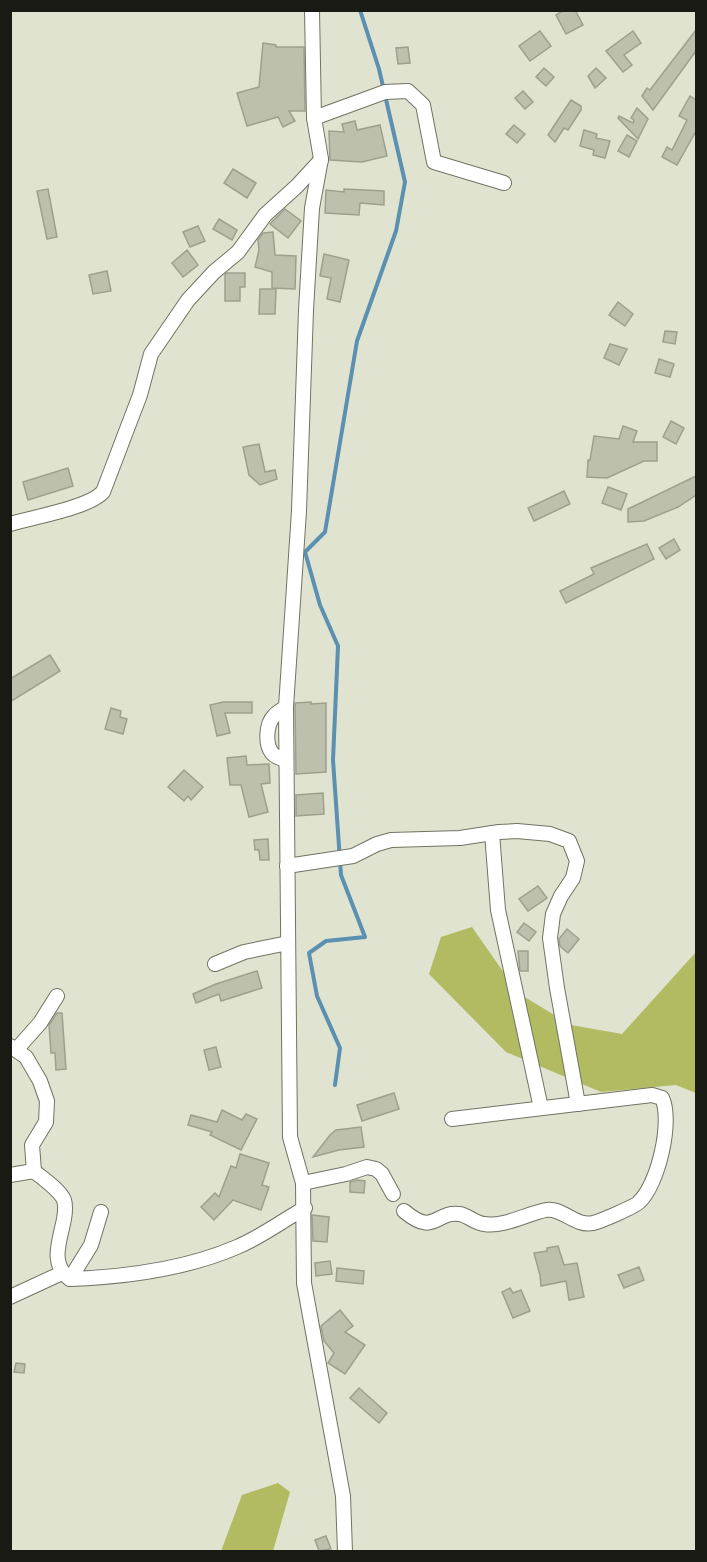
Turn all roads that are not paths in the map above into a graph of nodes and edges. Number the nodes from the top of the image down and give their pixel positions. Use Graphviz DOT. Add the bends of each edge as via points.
graph roads {
  1 [pos="312,10"];
  2 [pos="314,118"];
  3 [pos="321,159"];
  4 [pos="504,183"];
  5 [pos="10,524"];
  6 [pos="492,833"];
  7 [pos="287,866"];
  8 [pos="288,943"];
  9 [pos="215,964"];
  10 [pos="57,996"];
  11 [pos="13,1048"];
  12 [pos="578,1104"];
  13 [pos="541,1108"];
  14 [pos="452,1119"];
  15 [pos="34,1171"];
  16 [pos="10,1175"];
  17 [pos="303,1183"];
  18 [pos="393,1194"];
  19 [pos="305,1208"];
  20 [pos="404,1211"];
  21 [pos="101,1212"];
  22 [pos="66,1276"];
  23 [pos="10,1297"];
  24 [pos="345,1551"];
  1 -- 2 [label="street"];
  2 -- 3 [label="street"];
  2 -- 4 [label="street" via="385,92 408,91 423,105 434,162"];
  3 -- 5 [label="street" via="265,216 238,252 188,300 151,354 140,394 98,498"];
  3 -- 7 [label="street" via="312,208 286,707"];
  6 -- 7 [label="street" via="391,840 353,856"];
  6 -- 12 [label="street" via="550,834 569,841 576,861 573,878 553,914 550,938"];
  6 -- 13 [label="street" via="498,910"];
  7 -- 8 [label="street"];
  8 -- 9 [label="street" via="244,952"];
  8 -- 17 [label="street" via="290,1137"];
  10 -- 11 [label="street" via="40,1023"];
  11 -- 15 [label="street" via="26,1057 47,1101 46,1122 32,1145"];
  12 -- 13 [label="street"];
  12 -- 20 [label="street" via="652,1095 662,1098 666,1106 665,1134 654,1179 639,1203 592,1223 547,1210 486,1225 457,1213 423,1223"];
  13 -- 14 [label="street"];
  15 -- 16 [label="street"];
  15 -- 22 [label="street" via="64,1200 57,1263"];
  17 -- 18 [label="street" via="367,1167 382,1174"];
  17 -- 19 [label="street"];
  19 -- 22 [label="street" via="238,1247 206,1259 165,1269"];
  19 -- 24 [label="street" via="304,1283 343,1496"];
  21 -- 22 [label="street" via="90,1245"];
  22 -- 23 [label="street"];
}
